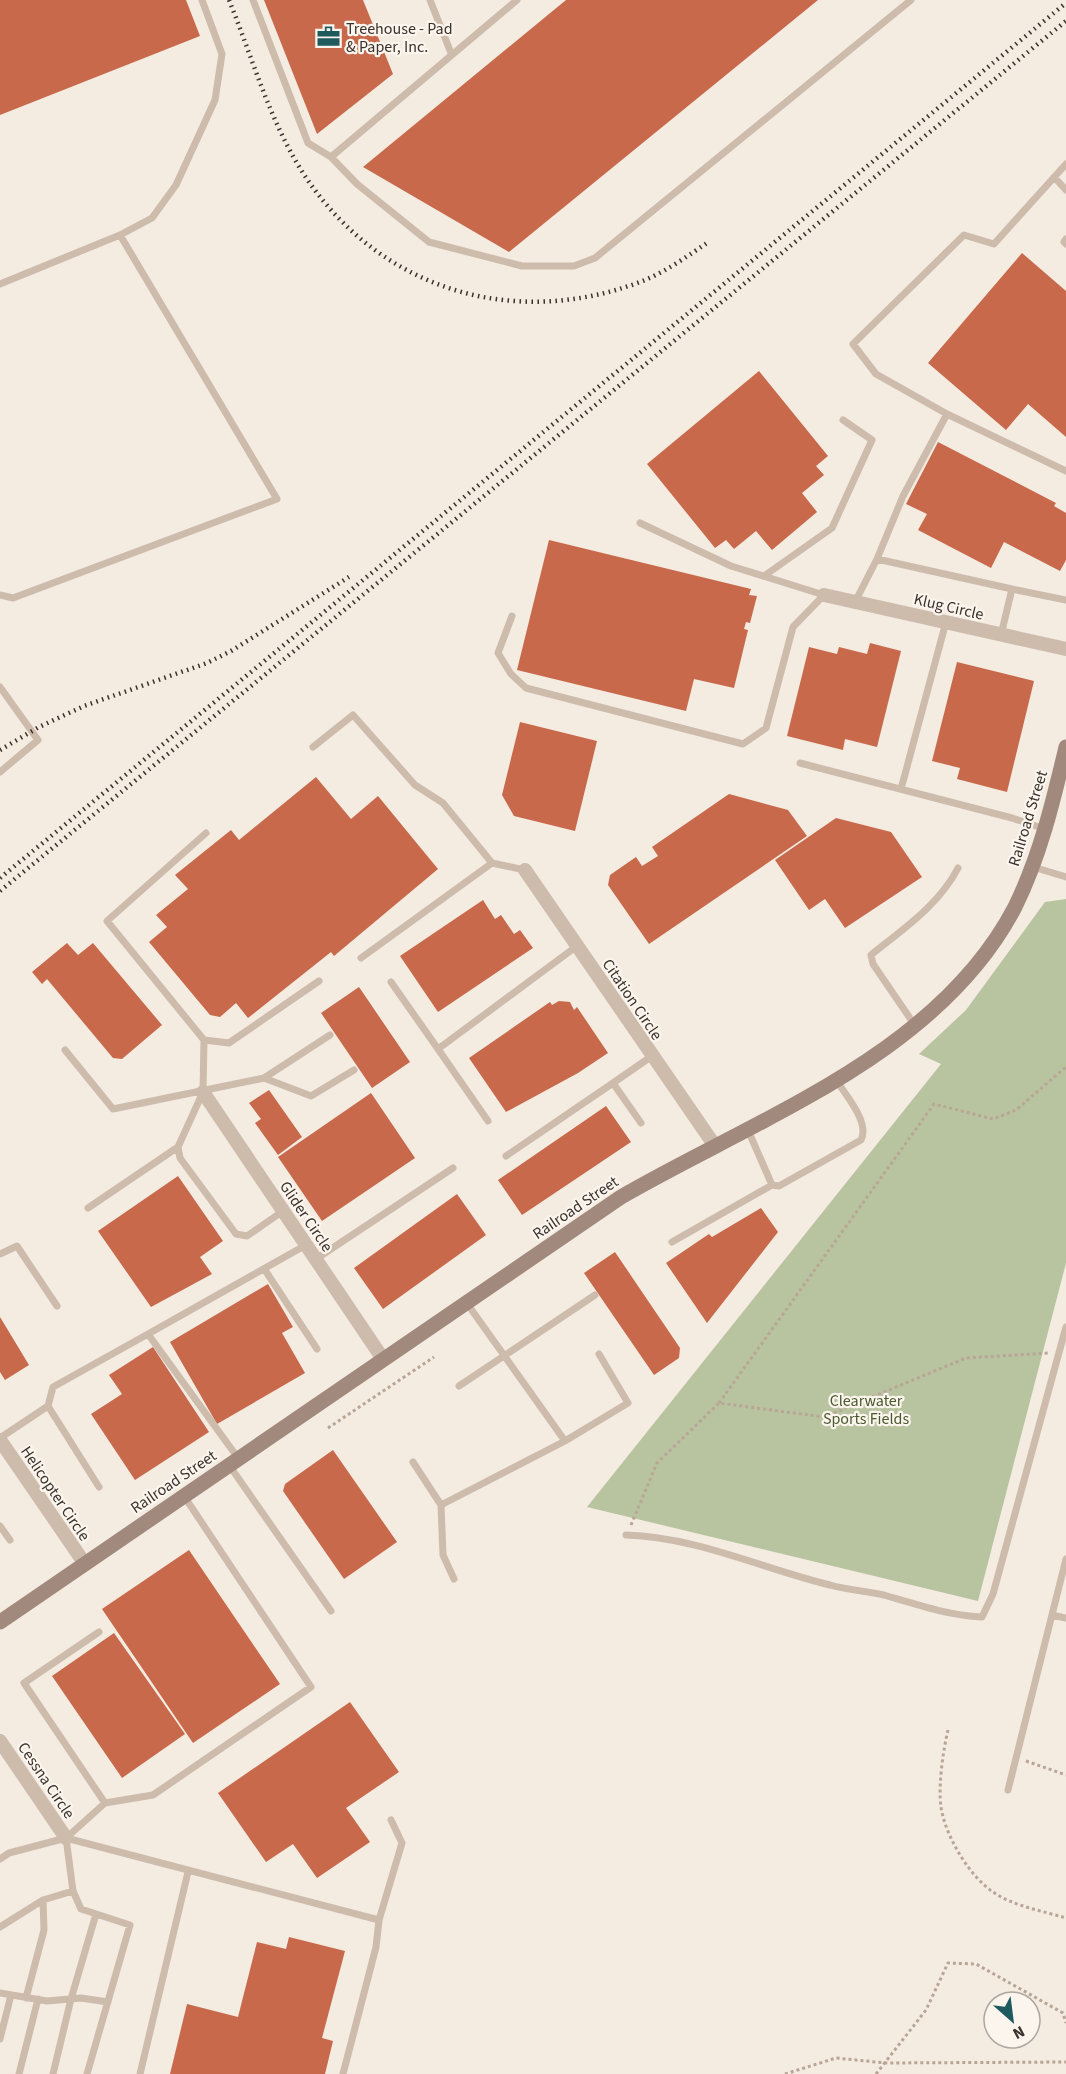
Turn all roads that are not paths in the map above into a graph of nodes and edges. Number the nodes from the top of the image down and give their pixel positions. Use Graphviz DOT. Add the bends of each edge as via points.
graph roads {
  1 [pos="202,0"];
  2 [pos="253,0"];
  3 [pos="430,0"];
  4 [pos="517,0"];
  5 [pos="911,0"];
  6 [pos="451,53"];
  7 [pos="331,157"];
  8 [pos="1066,164"];
  9 [pos="1054,177"];
  10 [pos="1066,190"];
  11 [pos="120,235"];
  12 [pos="1066,239"];
  13 [pos="1066,244"];
  14 [pos="0,284"];
  15 [pos="946,414"];
  16 [pos="843,420"];
  17 [pos="1066,471"];
  18 [pos="640,523"];
  19 [pos="877,560"];
  20 [pos="764,576"];
  21 [pos="1012,589"];
  22 [pos="824,594"];
  23 [pos="0,595"];
  24 [pos="1066,600"];
  25 [pos="855,602"];
  26 [pos="512,616"];
  27 [pos="946,622"];
  28 [pos="1001,634"];
  29 [pos="1066,649"];
  30 [pos="0,687"];
  31 [pos="313,747"];
  32 [pos="1066,747"];
  33 [pos="800,763"];
  34 [pos="0,772"];
  35 [pos="902,789"];
  36 [pos="1061,791"];
  37 [pos="1045,829"];
  38 [pos="206,833"];
  39 [pos="492,863"];
  40 [pos="1033,867"];
  41 [pos="958,868"];
  42 [pos="525,870"];
  43 [pos="1066,877"];
  44 [pos="577,946"];
  45 [pos="361,958"];
  46 [pos="319,981"];
  47 [pos="391,982"];
  48 [pos="914,1024"];
  49 [pos="330,1035"];
  50 [pos="204,1040"];
  51 [pos="438,1048"];
  52 [pos="64,1050"];
  53 [pos="652,1056"];
  54 [pos="354,1070"];
  55 [pos="264,1078"];
  56 [pos="837,1080"];
  57 [pos="613,1083"];
  58 [pos="203,1092"];
  59 [pos="488,1121"];
  60 [pos="641,1123"];
  61 [pos="748,1130"];
  62 [pos="714,1146"];
  63 [pos="178,1147"];
  64 [pos="506,1156"];
  65 [pos="453,1168"];
  66 [pos="772,1185"];
  67 [pos="88,1208"];
  68 [pos="284,1211"];
  69 [pos="672,1242"];
  70 [pos="306,1245"];
  71 [pos="0,1254"];
  72 [pos="316,1259"];
  73 [pos="265,1270"];
  74 [pos="595,1295"];
  75 [pos="466,1302"];
  76 [pos="57,1306"];
  77 [pos="1066,1327"];
  78 [pos="148,1334"];
  79 [pos="317,1349"];
  80 [pos="599,1354"];
  81 [pos="504,1355"];
  82 [pos="383,1359"];
  83 [pos="459,1386"];
  84 [pos="48,1407"];
  85 [pos="0,1439"];
  86 [pos="565,1441"];
  87 [pos="233,1462"];
  88 [pos="413,1462"];
  89 [pos="99,1487"];
  90 [pos="184,1496"];
  91 [pos="441,1504"];
  92 [pos="0,1526"];
  93 [pos="626,1535"];
  94 [pos="10,1540"];
  95 [pos="1066,1559"];
  96 [pos="85,1564"];
  97 [pos="454,1579"];
  98 [pos="331,1611"];
  99 [pos="1052,1616"];
  100 [pos="1066,1618"];
  101 [pos="0,1622"];
  102 [pos="99,1632"];
  103 [pos="0,1741"];
  104 [pos="1008,1790"];
  105 [pos="105,1803"];
  106 [pos="392,1820"];
  107 [pos="66,1838"];
  108 [pos="0,1859"];
  109 [pos="188,1872"];
  110 [pos="73,1891"];
  111 [pos="43,1900"];
  112 [pos="96,1914"];
  113 [pos="379,1920"];
  114 [pos="0,1927"];
  115 [pos="0,1993"];
  116 [pos="11,1995"];
  117 [pos="26,1998"];
  118 [pos="38,1999"];
  119 [pos="71,1999"];
  120 [pos="108,2002"];
  121 [pos="0,2039"];
  122 [pos="19,2074"];
  123 [pos="53,2074"];
  124 [pos="87,2074"];
  125 [pos="140,2074"];
  126 [pos="343,2074"];
  1 -- 11 [label="lane" via="222,54 215,100 176,185 152,218"];
  2 -- 7 [label="lane" via="308,143"];
  3 -- 6 [label="lane"];
  4 -- 6 [label="lane"];
  5 -- 7 [label="lane" via="596,258 574,266 522,266 429,242 357,184"];
  6 -- 7 [label="lane"];
  8 -- 9 [label="lane"];
  9 -- 10 [label="lane"];
  9 -- 15 [label="lane" via="994,244 964,235 853,344 876,375"];
  11 -- 14 [label="lane"];
  11 -- 23 [label="lane" via="277,499 13,598"];
  12 -- 13 [label="lane"];
  15 -- 17 [label="lane"];
  15 -- 19 [label="lane" via="903,496"];
  16 -- 20 [label="lane" via="872,440 832,528"];
  18 -- 20 [label="lane" via="730,566"];
  19 -- 21 [label="lane"];
  19 -- 25 [label="lane"];
  20 -- 22 [label="lane"];
  21 -- 24 [label="lane"];
  21 -- 28 [label="lane"];
  22 -- 25 [label="street, Klug Circle"];
  22 -- 26 [label="lane" via="793,627 766,728 742,744 526,688 498,653"];
  25 -- 27 [label="street, Klug Circle"];
  27 -- 28 [label="street, Klug Circle"];
  27 -- 35 [label="lane"];
  28 -- 29 [label="street, Klug Circle"];
  30 -- 34 [label="lane" via="38,740"];
  31 -- 39 [label="lane" via="353,715 415,785 443,803"];
  32 -- 36 [label="main road, Railroad Street"];
  33 -- 35 [label="lane"];
  35 -- 37 [label="lane"];
  36 -- 37 [label="main road, Railroad Street"];
  37 -- 40 [label="main road, Railroad Street"];
  38 -- 50 [label="lane" via="107,921"];
  39 -- 42 [label="lane"];
  39 -- 45 [label="lane"];
  40 -- 43 [label="lane"];
  40 -- 48 [label="main road, Railroad Street" via="1013,909 975,966"];
  41 -- 48 [label="lane" via="949,885 927,909 872,955 873,964"];
  42 -- 44 [label="street, Citation Circle"];
  44 -- 51 [label="lane"];
  44 -- 53 [label="street, Citation Circle"];
  46 -- 50 [label="lane" via="229,1043"];
  47 -- 51 [label="lane"];
  48 -- 56 [label="main road, Railroad Street"];
  49 -- 55 [label="lane"];
  50 -- 58 [label="lane"];
  51 -- 59 [label="lane"];
  52 -- 58 [label="lane" via="113,1109"];
  53 -- 57 [label="lane"];
  53 -- 62 [label="street, Citation Circle"];
  54 -- 55 [label="lane" via="310,1096"];
  55 -- 58 [label="lane"];
  56 -- 61 [label="main road, Railroad Street"];
  56 -- 66 [label="lane" via="861,1120 861,1140 779,1186"];
  57 -- 60 [label="lane"];
  57 -- 64 [label="lane"];
  58 -- 63 [label="lane"];
  58 -- 68 [label="street, Glider Circle"];
  61 -- 62 [label="main road, Railroad Street"];
  61 -- 66 [label="lane"];
  62 -- 75 [label="main road, Railroad Street" via="621,1197"];
  63 -- 67 [label="lane"];
  63 -- 68 [label="lane" via="180,1158 236,1234 247,1236"];
  65 -- 72 [label="lane"];
  66 -- 69 [label="lane"];
  68 -- 70 [label="street, Glider Circle"];
  70 -- 72 [label="street, Glider Circle"];
  70 -- 73 [label="lane"];
  71 -- 76 [label="lane" via="16,1246"];
  72 -- 82 [label="street, Glider Circle"];
  73 -- 78 [label="lane"];
  73 -- 79 [label="lane"];
  74 -- 81 [label="lane"];
  75 -- 81 [label="lane"];
  75 -- 82 [label="main road, Railroad Street"];
  77 -- 93 [label="lane" via="993,1594 982,1617 931,1610 706,1549"];
  78 -- 84 [label="lane" via="53,1387"];
  78 -- 87 [label="lane"];
  80 -- 86 [label="lane" via="628,1403"];
  81 -- 83 [label="lane"];
  81 -- 86 [label="lane"];
  82 -- 87 [label="main road, Railroad Street"];
  84 -- 85 [label="lane"];
  84 -- 89 [label="lane"];
  85 -- 96 [label="street, Helicopter Circle"];
  86 -- 91 [label="lane"];
  87 -- 90 [label="main road, Railroad Street"];
  87 -- 98 [label="lane"];
  88 -- 91 [label="lane"];
  90 -- 96 [label="main road, Railroad Street"];
  90 -- 105 [label="lane" via="311,1687 153,1795"];
  91 -- 97 [label="lane" via="443,1555"];
  92 -- 94 [label="lane"];
  95 -- 99 [label="lane"];
  96 -- 101 [label="main road, Railroad Street"];
  99 -- 100 [label="lane"];
  99 -- 104 [label="lane"];
  102 -- 105 [label="lane" via="24,1683"];
  103 -- 107 [label="street, Cessna Circle"];
  105 -- 107 [label="lane"];
  106 -- 113 [label="lane" via="402,1843"];
  107 -- 108 [label="lane"];
  107 -- 109 [label="lane"];
  107 -- 110 [label="lane"];
  109 -- 113 [label="lane"];
  109 -- 125 [label="lane"];
  110 -- 111 [label="lane"];
  110 -- 112 [label="lane" via="81,1909"];
  111 -- 114 [label="lane"];
  111 -- 117 [label="lane" via="44,1930"];
  112 -- 119 [label="lane"];
  112 -- 120 [label="lane" via="130,1924"];
  113 -- 126 [label="lane" via="376,1947"];
  115 -- 116 [label="lane"];
  116 -- 117 [label="lane"];
  116 -- 121 [label="lane"];
  117 -- 118 [label="lane"];
  118 -- 119 [label="lane"];
  118 -- 122 [label="lane"];
  119 -- 120 [label="lane"];
  119 -- 123 [label="lane"];
  120 -- 124 [label="lane"];
}
